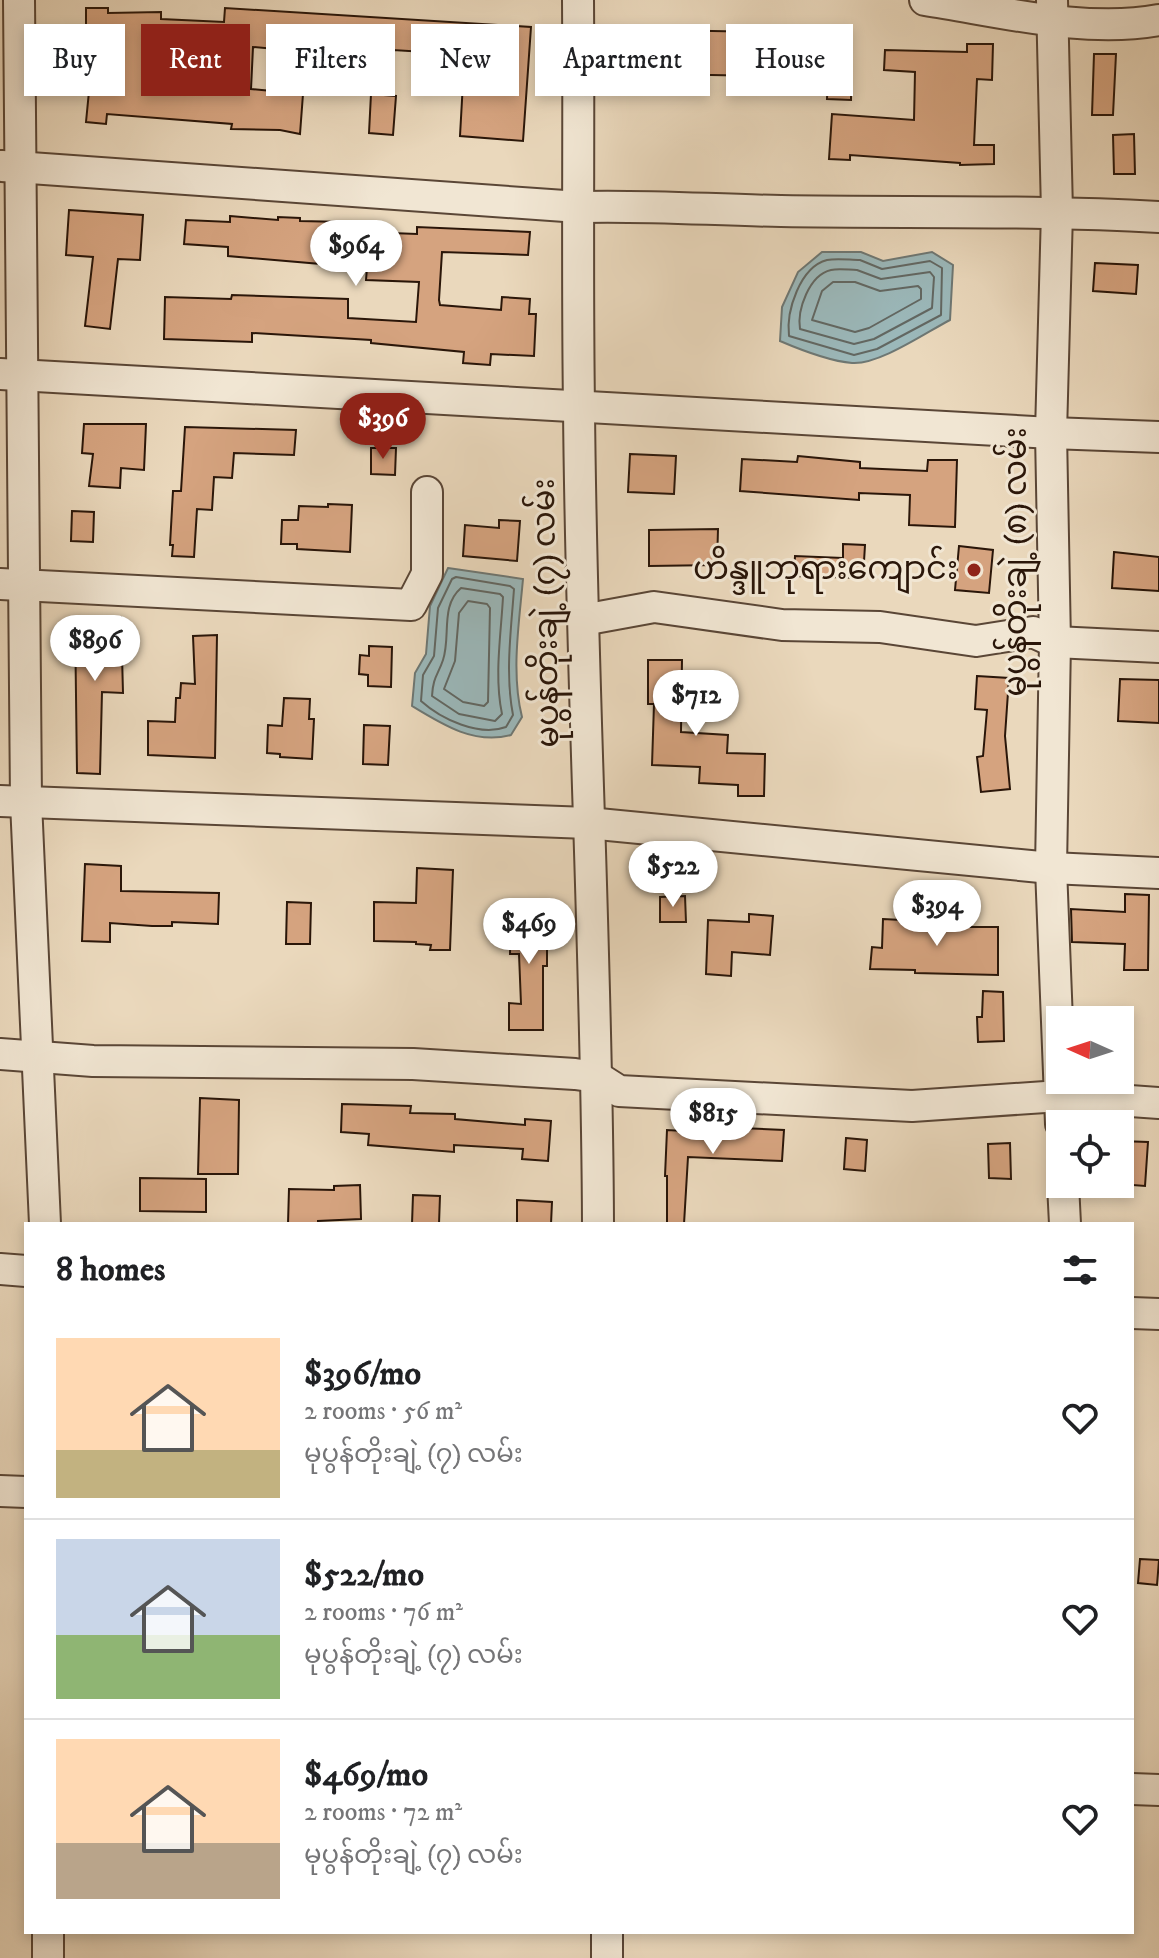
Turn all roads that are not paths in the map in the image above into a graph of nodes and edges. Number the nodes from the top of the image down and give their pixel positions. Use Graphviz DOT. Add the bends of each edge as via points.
graph roads {
  1 [pos="19,0"];
  2 [pos="578,0"];
  3 [pos="925,0"];
  4 [pos="1052,10"];
  5 [pos="1159,20"];
  6 [pos="10,166"];
  7 [pos="579,207"];
  8 [pos="1057,212"];
  9 [pos="1159,217"];
  10 [pos="11,375"];
  11 [pos="579,406"];
  12 [pos="1051,433"];
  13 [pos="1159,437"];
  14 [pos="427,492"];
  15 [pos="13,585"];
  16 [pos="583,620"];
  17 [pos="1055,642"];
  18 [pos="1159,647"];
  19 [pos="13,802"];
  20 [pos="588,823"];
  21 [pos="1051,868"];
  22 [pos="1159,873"];
  23 [pos="0,1054"];
  24 [pos="38,1057"];
  25 [pos="597,1077"];
  26 [pos="1159,1103"];
  27 [pos="1060,1110"];
  28 [pos="1064,1198"];
  29 [pos="45,1222"];
  30 [pos="598,1222"];
  31 [pos="1065,1222"];
  32 [pos="0,1269"];
  33 [pos="24,1271"];
  34 [pos="1134,1313"];
  35 [pos="1159,1314"];
  36 [pos="0,1491"];
  37 [pos="24,1492"];
  38 [pos="1134,1789"];
  39 [pos="1159,1790"];
  40 [pos="48,1934"];
  41 [pos="607,1934"];
  42 [pos="48,1958"];
  43 [pos="607,1958"];
  1 -- 6 [label="street"];
  2 -- 7 [label="street, မုပွန်တိုးချဲ့ (၇) လမ်း"];
  3 -- 4 [label="street"];
  4 -- 5 [label="street" via="1131,25"];
  4 -- 8 [label="street, မုပွန်တိုးချဲ့ (၈) လမ်း"];
  6 -- 7 [label="street"];
  6 -- 10 [label="street"];
  7 -- 8 [label="street"];
  7 -- 11 [label="street, မုပွန်တိုးချဲ့ (၇) လမ်း"];
  8 -- 9 [label="street"];
  8 -- 12 [label="street, မုပွန်တိုးချဲ့ (၈) လမ်း"];
  10 -- 11 [label="street"];
  10 -- 15 [label="street"];
  11 -- 12 [label="street"];
  11 -- 16 [label="street, မုပွန်တိုးချဲ့ (၇) လမ်း"];
  12 -- 13 [label="street"];
  12 -- 17 [label="street, မုပွန်တိုးချဲ့ (၈) လမ်း"];
  14 -- 15 [label="street" via="427,574 411,605"];
  15 -- 19 [label="street"];
  16 -- 17 [label="street" via="654,607 782,625 880,627 976,641 1033,632"];
  16 -- 20 [label="street, မုပွန်တိုးချဲ့ (၇) လမ်း"];
  17 -- 18 [label="street"];
  17 -- 21 [label="street, မုပွန်တိုးချဲ့ (၈) လမ်း"];
  19 -- 20 [label="street"];
  19 -- 24 [label="street"];
  20 -- 21 [label="street"];
  20 -- 25 [label="street, မုပွန်တိုးချဲ့ (၇) လမ်း"];
  21 -- 22 [label="street"];
  21 -- 27 [label="street, မုပွန်တိုးချဲ့ (၈) လမ်း"];
  23 -- 24 [label="street"];
  24 -- 25 [label="street" via="413,1064"];
  24 -- 29 [label="street"];
  25 -- 27 [label="street" via="619,1091"];
  25 -- 30 [label="street, မုပွန်တိုးချဲ့ (၇) လမ်း"];
  26 -- 27 [label="street"];
  28 -- 31 [label="street"];
  32 -- 33 [label="street"];
  34 -- 35 [label="street"];
  36 -- 37 [label="street"];
  38 -- 39 [label="street"];
  40 -- 42 [label="street"];
  41 -- 43 [label="street"];
}
